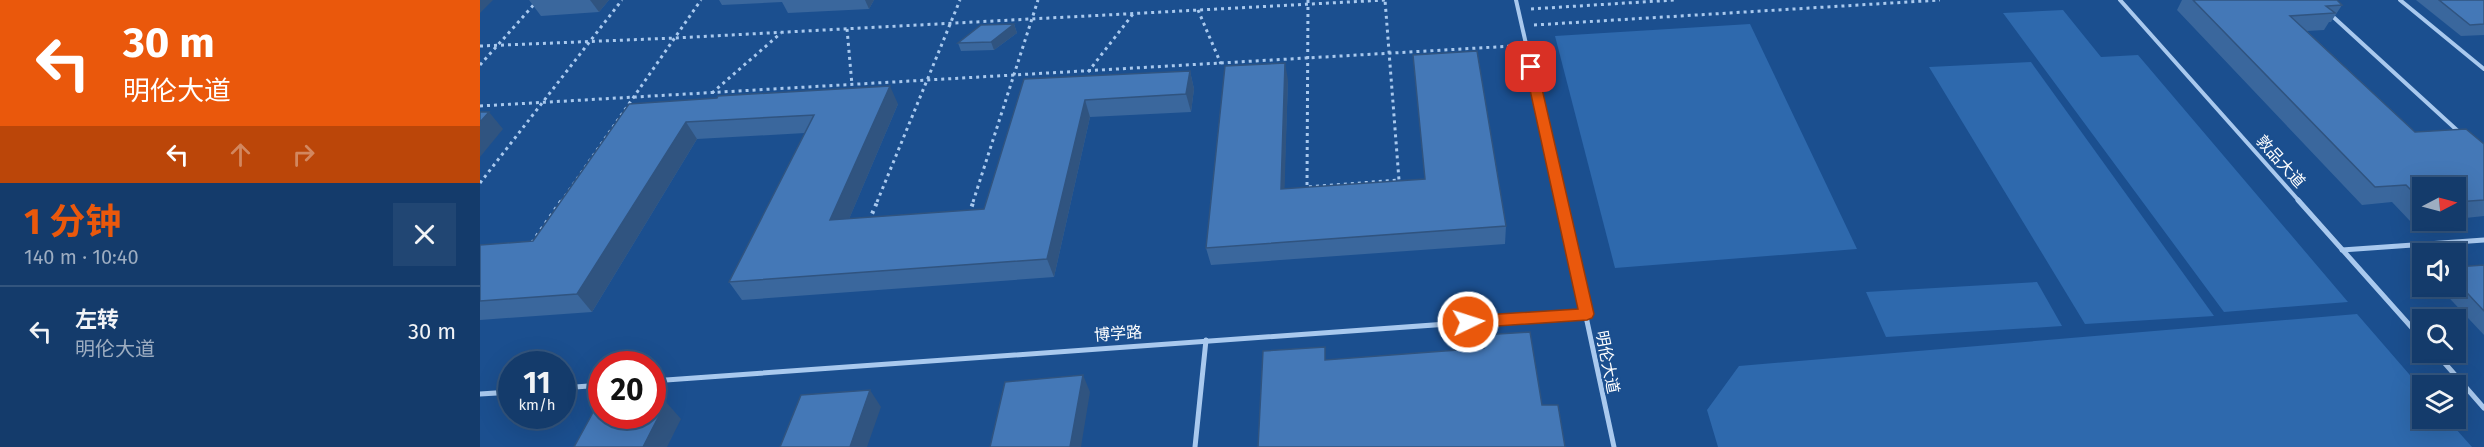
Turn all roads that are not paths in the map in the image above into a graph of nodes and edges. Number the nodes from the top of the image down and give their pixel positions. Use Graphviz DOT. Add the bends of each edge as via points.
graph roads {
  1 [pos="1516,0"];
  2 [pos="2120,0"];
  3 [pos="2400,0"];
  4 [pos="2324,8"];
  5 [pos="2484,69"];
  6 [pos="2467,139"];
  7 [pos="2484,240"];
  8 [pos="2342,250"];
  9 [pos="1587,314"];
  10 [pos="2412,328"];
  11 [pos="1206,340"];
  12 [pos="2445,363"];
  13 [pos="666,380"];
  14 [pos="498,393"];
  15 [pos="480,394"];
  16 [pos="2484,408"];
  17 [pos="1195,447"];
  18 [pos="1614,447"];
  1 -- 9 [label="lane, 明伦大道"];
  2 -- 8 [label="lane, 敦品大道"];
  3 -- 5 [label="lane"];
  4 -- 6 [label="lane"];
  7 -- 8 [label="lane"];
  8 -- 10 [label="lane, 敦品大道"];
  9 -- 11 [label="lane, 博学路"];
  9 -- 18 [label="lane, 明伦大道"];
  11 -- 13 [label="lane, 博学路"];
  11 -- 17 [label="lane"];
  12 -- 16 [label="lane"];
  14 -- 15 [label="lane"];
}
